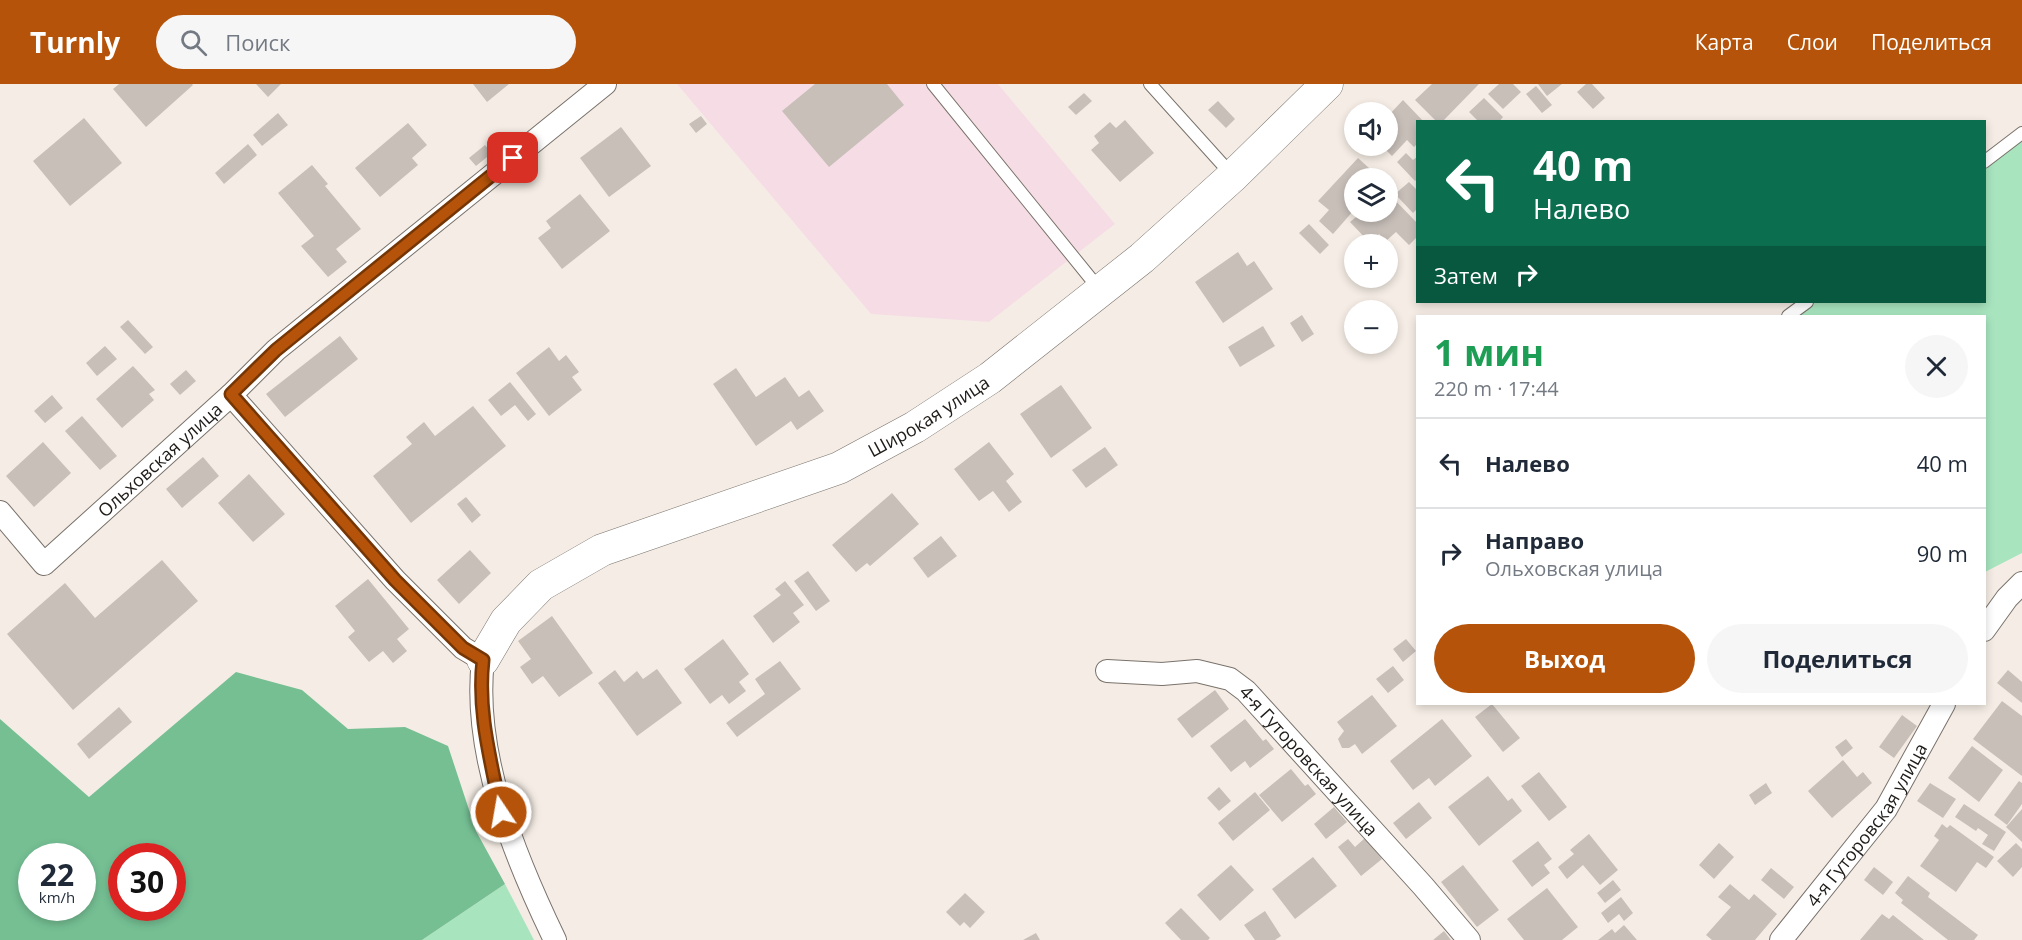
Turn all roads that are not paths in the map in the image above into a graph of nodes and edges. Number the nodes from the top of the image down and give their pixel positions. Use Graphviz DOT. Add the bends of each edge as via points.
graph roads {
  1 [pos="604,84"];
  2 [pos="933,84"];
  3 [pos="1150,84"];
  4 [pos="1327,84"];
  5 [pos="2022,133"];
  6 [pos="1986,160"];
  7 [pos="1233,176"];
  8 [pos="1101,291"];
  9 [pos="1806,303"];
  10 [pos="1789,315"];
  11 [pos="231,394"];
  12 [pos="0,512"];
  13 [pos="2022,583"];
  14 [pos="1986,627"];
  15 [pos="483,660"];
  16 [pos="1107,671"];
  17 [pos="1943,705"];
  18 [pos="555,940"];
  19 [pos="1469,940"];
  20 [pos="1782,940"];
  1 -- 11 [label="street, Ольховская улица" via="276,350"];
  2 -- 8 [label="lane"];
  3 -- 7 [label="lane"];
  4 -- 7 [label="street, Широкая улица"];
  5 -- 6 [label="lane"];
  7 -- 8 [label="street, Широкая улица"];
  8 -- 15 [label="street, Широкая улица" via="990,378 915,428 839,468 602,550 541,585 506,621"];
  9 -- 10 [label="lane"];
  11 -- 12 [label="street, Ольховская улица" via="44,564"];
  11 -- 15 [label="street" via="395,580 463,648"];
  13 -- 14 [label="street"];
  15 -- 18 [label="street" via="480,685 484,728 501,812"];
  16 -- 19 [label="street, 4-я Гуторовская улица" via="1162,674 1197,670 1230,679 1246,691"];
  17 -- 20 [label="street, 4-я Гуторовская улица" via="1886,809"];
}
